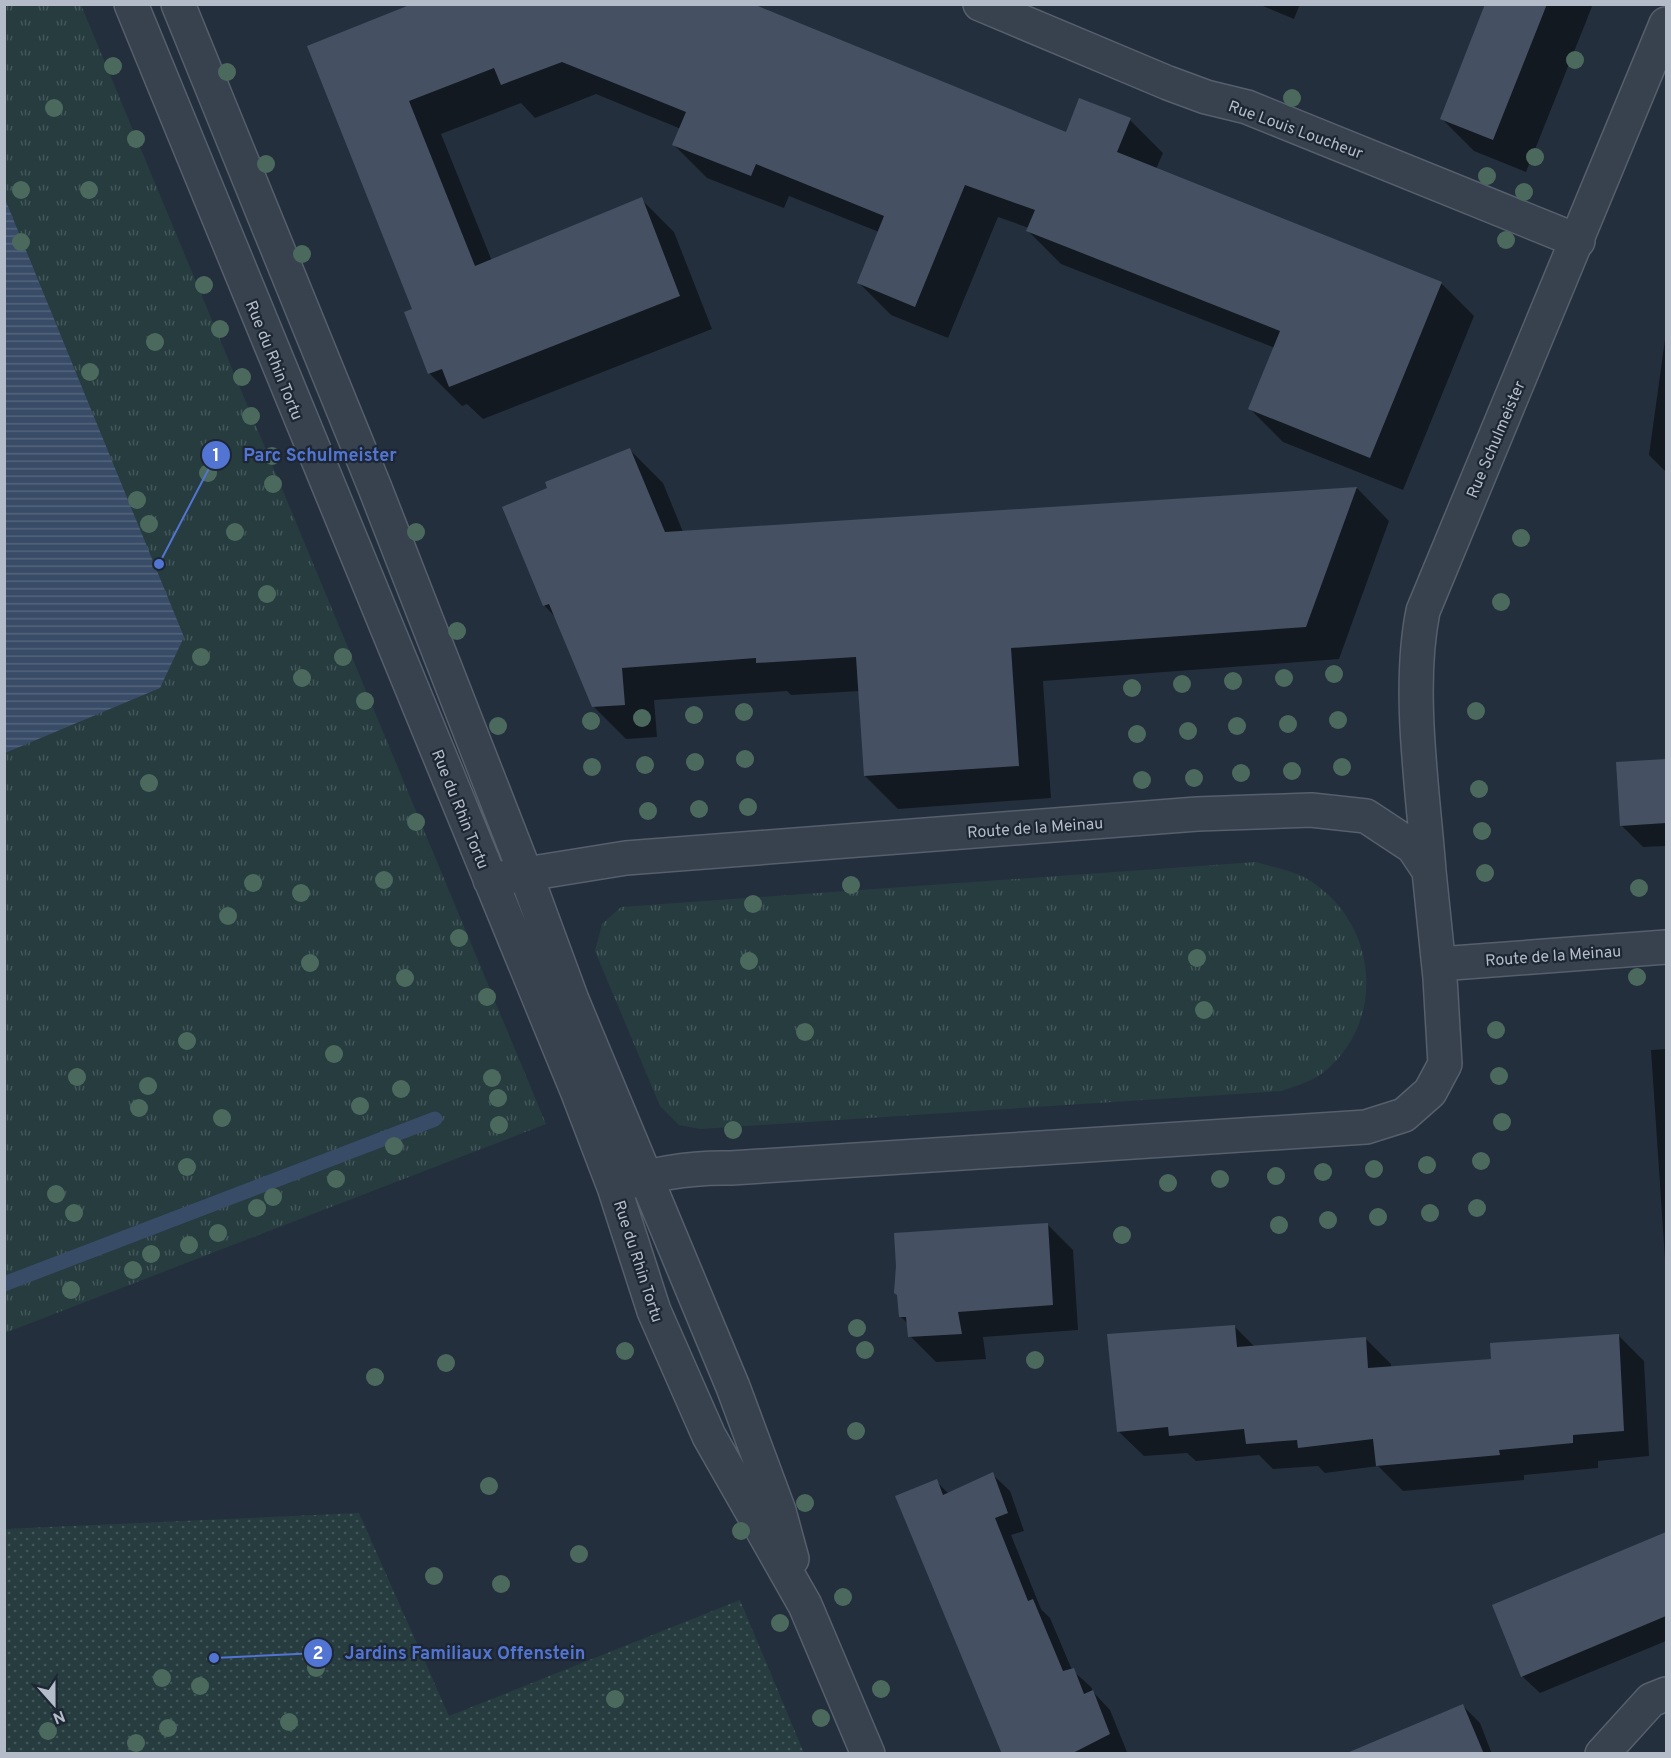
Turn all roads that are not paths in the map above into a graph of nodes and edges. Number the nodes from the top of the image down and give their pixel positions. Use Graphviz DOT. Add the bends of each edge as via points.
graph roads {
  1 [pos="980,4"];
  2 [pos="186,7"];
  3 [pos="136,15"];
  4 [pos="1666,24"];
  5 [pos="1578,241"];
  6 [pos="1429,872"];
  7 [pos="526,875"];
  8 [pos="490,880"];
  9 [pos="1666,946"];
  10 [pos="1439,964"];
  11 [pos="629,1181"];
  12 [pos="805,1605"];
  13 [pos="1666,1694"];
  14 [pos="868,1754"];
  15 [pos="1602,1754"];
  1 -- 5 [label="street, Rue Louis Loucheur" via="1168,83 1247,107"];
  2 -- 3 [label="street"];
  2 -- 7 [label="street, Rue du Rhin Tortu"];
  3 -- 8 [label="street, Rue du Rhin Tortu"];
  4 -- 5 [label="street, Rue Schulmeister"];
  5 -- 6 [label="street, Rue Schulmeister" via="1423,611 1416,643 1416,688"];
  6 -- 7 [label="street, Route de la Meinau" via="1413,847 1366,816 1311,810 1197,814 638,857"];
  6 -- 10 [label="street, Route de la Meinau"];
  7 -- 8 [label="street, Route de la Meinau"];
  7 -- 11 [label="street, Rue du Rhin Tortu" via="572,1000"];
  8 -- 11 [label="street, Rue du Rhin Tortu"];
  9 -- 10 [label="street, Route de la Meinau"];
  10 -- 11 [label="street, Route de la Meinau" via="1445,1064 1430,1092 1404,1115 1366,1127 730,1168 690,1167"];
  11 -- 12 [label="street, Rue du Rhin Tortu" via="733,1387 779,1511"];
  11 -- 12 [label="street, Rue du Rhin Tortu" via="654,1311 709,1436"];
  12 -- 14 [label="street, Rue du Rhin Tortu"];
  13 -- 15 [label="street" via="1651,1700"];
}
